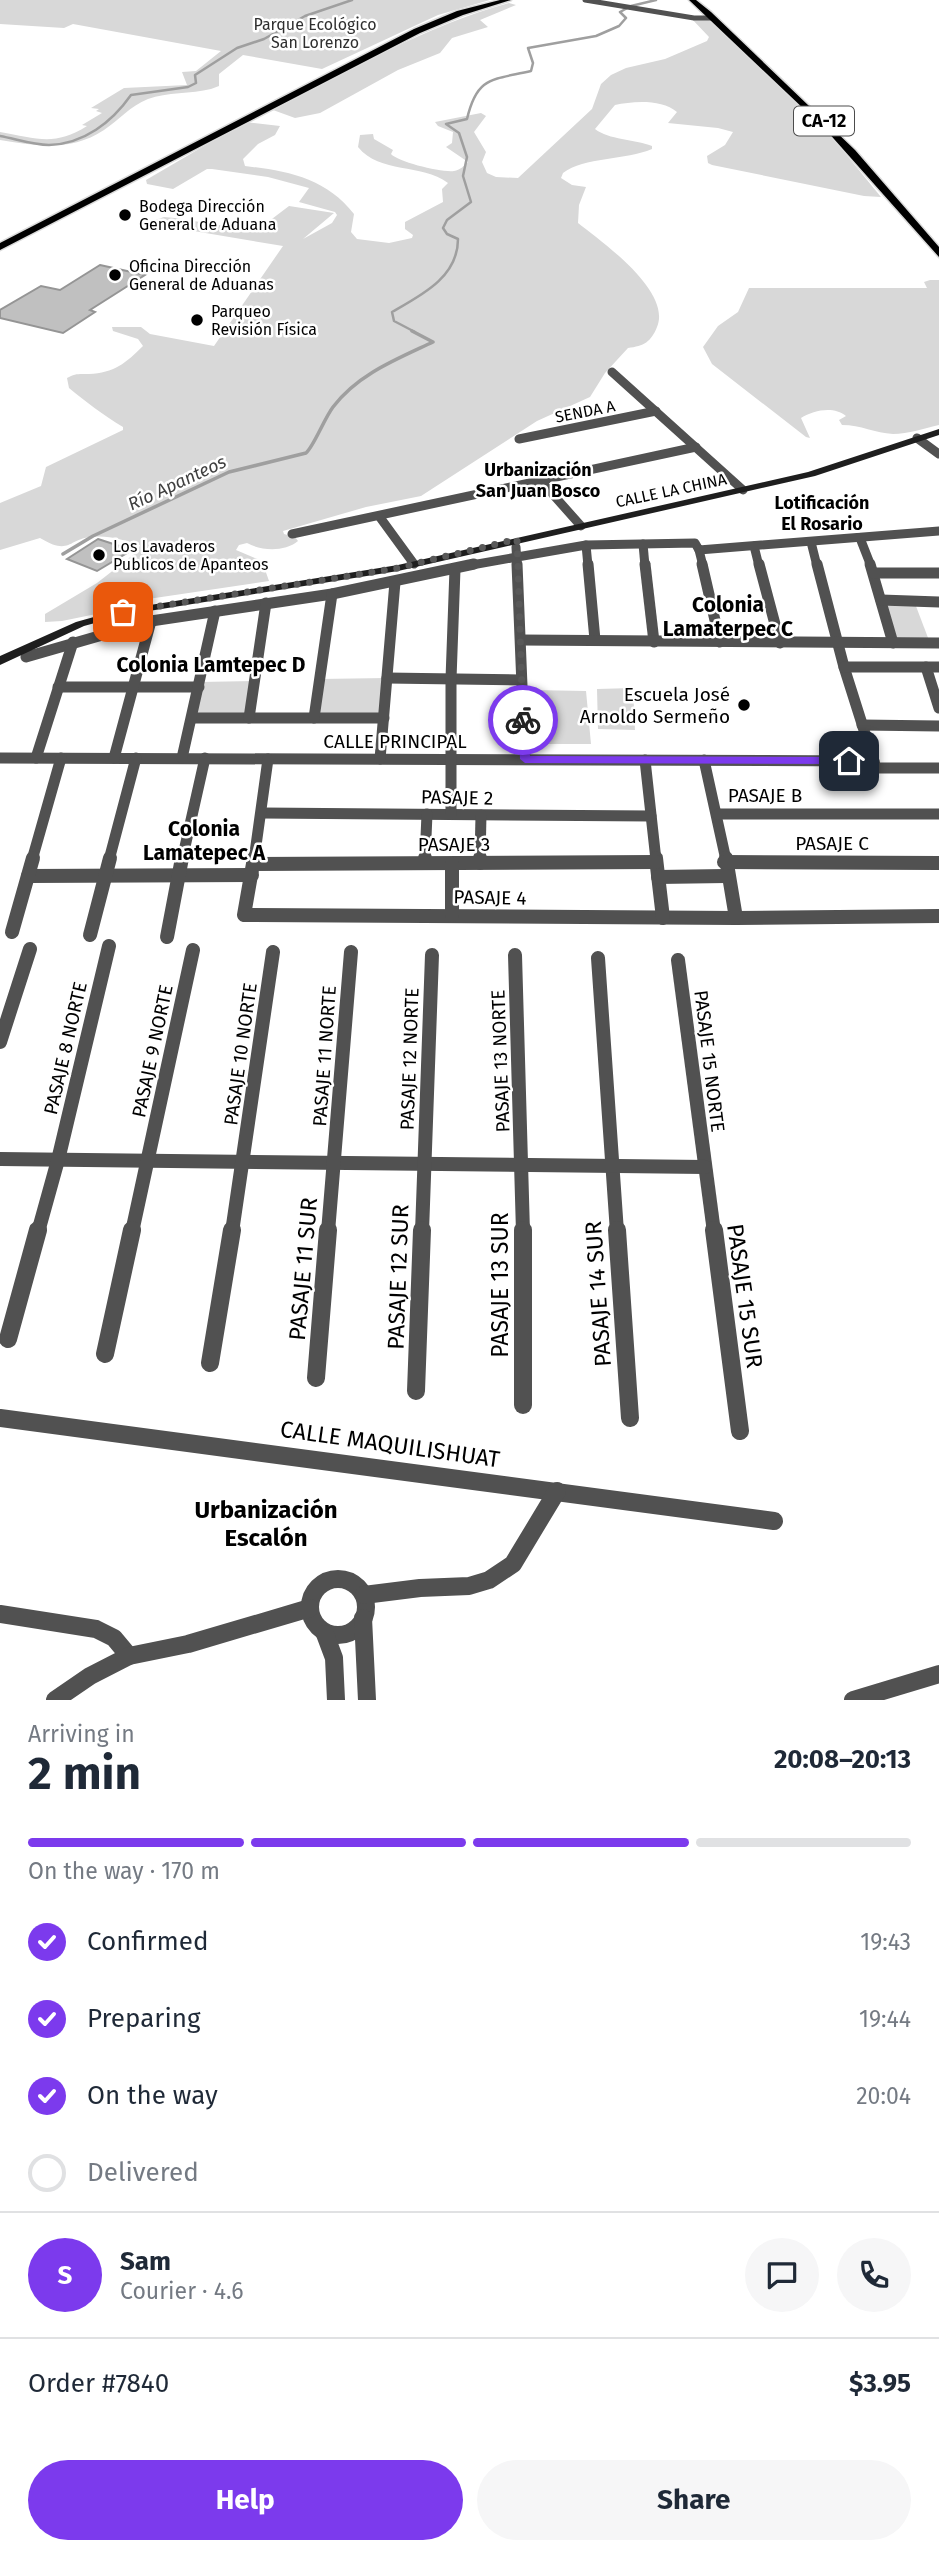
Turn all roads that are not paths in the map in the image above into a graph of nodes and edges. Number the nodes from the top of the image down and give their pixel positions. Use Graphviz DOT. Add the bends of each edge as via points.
graph roads {
  1 [pos="508,0"];
  2 [pos="584,0"];
  3 [pos="693,1"];
  4 [pos="712,18"];
  5 [pos="0,247"];
  6 [pos="939,254"];
  7 [pos="612,372"];
  8 [pos="656,411"];
  9 [pos="939,432"];
  10 [pos="917,438"];
  11 [pos="519,439"];
  12 [pos="696,447"];
  13 [pos="939,454"];
  14 [pos="541,481"];
  15 [pos="743,490"];
  16 [pos="379,516"];
  17 [pos="581,526"];
  18 [pos="939,531"];
  19 [pos="292,534"];
  20 [pos="860,538"];
  21 [pos="517,539"];
  22 [pos="811,542"];
  23 [pos="643,544"];
  24 [pos="586,545"];
  25 [pos="754,546"];
  26 [pos="699,551"];
  27 [pos="516,555"];
  28 [pos="414,565"];
  29 [pos="455,569"];
  30 [pos="874,573"];
  31 [pos="939,573"];
  32 [pos="395,582"];
  33 [pos="332,594"];
  34 [pos="881,600"];
  35 [pos="939,601"];
  36 [pos="266,603"];
  37 [pos="215,611"];
  38 [pos="151,621"];
  39 [pos="521,640"];
  40 [pos="595,640"];
  41 [pos="73,642"];
  42 [pos="654,642"];
  43 [pos="720,642"];
  44 [pos="780,643"];
  45 [pos="893,643"];
  46 [pos="939,643"];
  47 [pos="840,644"];
  48 [pos="26,657"];
  49 [pos="0,661"];
  50 [pos="844,667"];
  51 [pos="926,667"];
  52 [pos="939,667"];
  53 [pos="387,678"];
  54 [pos="451,679"];
  55 [pos="520,680"];
  56 [pos="58,687"];
  57 [pos="199,687"];
  58 [pos="133,688"];
  59 [pos="939,708"];
  60 [pos="192,718"];
  61 [pos="249,718"];
  62 [pos="314,718"];
  63 [pos="384,718"];
  64 [pos="862,725"];
  65 [pos="939,726"];
  66 [pos="0,758"];
  67 [pos="36,758"];
  68 [pos="61,758"];
  69 [pos="114,758"];
  70 [pos="136,758"];
  71 [pos="182,758"];
  72 [pos="205,758"];
  73 [pos="268,758"];
  74 [pos="380,759"];
  75 [pos="452,759"];
  76 [pos="525,759"];
  77 [pos="645,760"];
  78 [pos="704,760"];
  79 [pos="875,764"];
  80 [pos="939,768"];
  81 [pos="262,813"];
  82 [pos="427,814"];
  83 [pos="451,814"];
  84 [pos="718,814"];
  85 [pos="939,814"];
  86 [pos="481,815"];
  87 [pos="651,816"];
  88 [pos="656,862"];
  89 [pos="724,862"];
  90 [pos="425,863"];
  91 [pos="480,863"];
  92 [pos="939,863"];
  93 [pos="452,864"];
  94 [pos="252,870"];
  95 [pos="105,875"];
  96 [pos="28,876"];
  97 [pos="726,876"];
  98 [pos="178,877"];
  99 [pos="658,877"];
  100 [pos="452,915"];
  101 [pos="939,916"];
  102 [pos="663,918"];
  103 [pos="736,918"];
  104 [pos="12,932"];
  105 [pos="90,935"];
  106 [pos="167,937"];
  107 [pos="110,946"];
  108 [pos="30,948"];
  109 [pos="192,950"];
  110 [pos="273,952"];
  111 [pos="351,952"];
  112 [pos="432,956"];
  113 [pos="515,956"];
  114 [pos="598,958"];
  115 [pos="678,960"];
  116 [pos="0,1042"];
  117 [pos="0,1159"];
  118 [pos="58,1160"];
  119 [pos="149,1161"];
  120 [pos="244,1162"];
  121 [pos="335,1163"];
  122 [pos="425,1164"];
  123 [pos="523,1165"];
  124 [pos="612,1166"];
  125 [pos="705,1167"];
  126 [pos="8,1339"];
  127 [pos="106,1354"];
  128 [pos="209,1363"];
  129 [pos="316,1378"];
  130 [pos="416,1391"];
  131 [pos="523,1405"];
  132 [pos="0,1418"];
  133 [pos="630,1418"];
  134 [pos="740,1432"];
  135 [pos="557,1491"];
  136 [pos="774,1521"];
  137 [pos="364,1595"];
  138 [pos="310,1608"];
  139 [pos="0,1614"];
  140 [pos="363,1618"];
  141 [pos="326,1634"];
  142 [pos="130,1656"];
  143 [pos="939,1674"];
  144 [pos="55,1700"];
  145 [pos="337,1700"];
  146 [pos="367,1700"];
  147 [pos="853,1700"];
  1 -- 5 [label="main road" via="417,31"];
  2 -- 4 [label="street"];
  3 -- 4 [label="main road, CA-12"];
  4 -- 6 [label="main road, CA-12" via="849,146"];
  7 -- 8 [label="street"];
  8 -- 11 [label="street, SENDA A"];
  8 -- 12 [label="street"];
  9 -- 10 [label="main road, CALLE LA CHINA"];
  10 -- 13 [label="street"];
  10 -- 15 [label="main road, CALLE LA CHINA" via="811,474"];
  12 -- 14 [label="street"];
  12 -- 15 [label="street"];
  14 -- 16 [label="street"];
  14 -- 17 [label="street"];
  15 -- 17 [label="main road, CALLE LA CHINA"];
  16 -- 19 [label="street"];
  16 -- 28 [label="street"];
  17 -- 21 [label="main road, CALLE LA CHINA"];
  18 -- 20 [label="street"];
  20 -- 22 [label="street"];
  20 -- 30 [label="street"];
  21 -- 27 [label="street"];
  21 -- 28 [label="main road, CALLE LA CHINA"];
  22 -- 25 [label="street"];
  22 -- 47 [label="street"];
  23 -- 24 [label="street"];
  23 -- 26 [label="street" via="695,543"];
  23 -- 42 [label="street"];
  24 -- 27 [label="street"];
  24 -- 40 [label="street"];
  25 -- 26 [label="street"];
  25 -- 44 [label="street"];
  26 -- 43 [label="street"];
  27 -- 29 [label="street"];
  27 -- 39 [label="street"];
  28 -- 49 [label="main road, CALLE LA CHINA" via="123,612 80,624"];
  29 -- 32 [label="street"];
  29 -- 54 [label="street"];
  30 -- 31 [label="street"];
  30 -- 34 [label="street"];
  32 -- 33 [label="street"];
  32 -- 53 [label="street"];
  33 -- 36 [label="street"];
  33 -- 62 [label="street"];
  34 -- 35 [label="street"];
  34 -- 45 [label="street"];
  36 -- 37 [label="street"];
  36 -- 61 [label="street"];
  37 -- 38 [label="street"];
  37 -- 57 [label="street"];
  38 -- 41 [label="street"];
  38 -- 58 [label="street"];
  39 -- 40 [label="street"];
  39 -- 55 [label="street"];
  40 -- 42 [label="street"];
  41 -- 48 [label="street"];
  41 -- 56 [label="street"];
  42 -- 43 [label="street"];
  43 -- 44 [label="street"];
  44 -- 47 [label="street"];
  45 -- 46 [label="street"];
  45 -- 47 [label="street"];
  47 -- 50 [label="street"];
  50 -- 51 [label="street"];
  50 -- 64 [label="street"];
  51 -- 52 [label="street"];
  51 -- 59 [label="street"];
  53 -- 54 [label="street"];
  53 -- 63 [label="street"];
  54 -- 55 [label="street"];
  54 -- 75 [label="street"];
  55 -- 76 [label="street"];
  56 -- 58 [label="street"];
  56 -- 67 [label="street"];
  57 -- 58 [label="street"];
  57 -- 60 [label="street"];
  58 -- 69 [label="street"];
  60 -- 61 [label="street"];
  60 -- 71 [label="street"];
  61 -- 62 [label="street"];
  62 -- 63 [label="street"];
  63 -- 74 [label="street"];
  64 -- 65 [label="street"];
  64 -- 79 [label="street"];
  66 -- 67 [label="street, CALLE PRINCIPAL"];
  67 -- 68 [label="street, CALLE PRINCIPAL"];
  68 -- 69 [label="street, CALLE PRINCIPAL"];
  68 -- 96 [label="street"];
  69 -- 70 [label="street, CALLE PRINCIPAL"];
  70 -- 71 [label="street, CALLE PRINCIPAL"];
  70 -- 95 [label="street"];
  71 -- 72 [label="street, CALLE PRINCIPAL"];
  72 -- 73 [label="street, CALLE PRINCIPAL"];
  72 -- 98 [label="street"];
  73 -- 74 [label="street, CALLE PRINCIPAL"];
  73 -- 81 [label="street"];
  74 -- 75 [label="street, CALLE PRINCIPAL"];
  75 -- 76 [label="street, CALLE PRINCIPAL"];
  75 -- 83 [label="street"];
  76 -- 77 [label="street, CALLE PRINCIPAL"];
  77 -- 78 [label="street, CALLE PRINCIPAL"];
  77 -- 87 [label="street"];
  78 -- 79 [label="street, CALLE PRINCIPAL"];
  78 -- 84 [label="street"];
  79 -- 80 [label="street, CALLE PRINCIPAL"];
  81 -- 82 [label="street, PASAJE 2"];
  81 -- 94 [label="street"];
  82 -- 83 [label="street, PASAJE 2"];
  82 -- 90 [label="street"];
  83 -- 86 [label="street, PASAJE 2"];
  84 -- 85 [label="street, PASAJE B"];
  84 -- 89 [label="street"];
  86 -- 87 [label="street, PASAJE 2"];
  86 -- 91 [label="street"];
  87 -- 88 [label="street"];
  88 -- 91 [label="street, PASAJE 3"];
  88 -- 99 [label="street"];
  89 -- 92 [label="street, PASAJE C"];
  89 -- 97 [label="street"];
  90 -- 93 [label="street, PASAJE 3"];
  90 -- 94 [label="street, PASAJE 3"];
  91 -- 93 [label="street, PASAJE 3"];
  93 -- 100 [label="street"];
  94 -- 98 [label="street, PASAJE 3"];
  94 -- 100 [label="street, PASAJE 4" via="244,915"];
  95 -- 96 [label="street, PASAJE 3"];
  95 -- 98 [label="street, PASAJE 3"];
  95 -- 105 [label="street"];
  96 -- 104 [label="street"];
  97 -- 99 [label="street"];
  97 -- 103 [label="street"];
  98 -- 106 [label="street"];
  99 -- 102 [label="street"];
  100 -- 102 [label="street, PASAJE 4"];
  101 -- 103 [label="street, PASAJE 4"];
  102 -- 103 [label="street, PASAJE 4"];
  107 -- 118 [label="street, PASAJE 8 NORTE"];
  108 -- 116 [label="street"];
  109 -- 119 [label="street, PASAJE 9 NORTE"];
  110 -- 120 [label="street, PASAJE 10 NORTE"];
  111 -- 121 [label="street, PASAJE 11 NORTE"];
  112 -- 122 [label="street, PASAJE 12 NORTE"];
  113 -- 123 [label="street, PASAJE 13 NORTE"];
  114 -- 124 [label="street"];
  115 -- 125 [label="street, PASAJE 15 NORTE"];
  117 -- 118 [label="street"];
  118 -- 119 [label="street"];
  118 -- 126 [label="street, PASAJE 8 NORTE"];
  119 -- 120 [label="street"];
  119 -- 127 [label="street, PASAJE 9 NORTE"];
  120 -- 121 [label="street"];
  120 -- 128 [label="street"];
  121 -- 122 [label="street"];
  121 -- 129 [label="street, PASAJE 11 SUR"];
  122 -- 123 [label="street"];
  122 -- 130 [label="street, PASAJE 12 SUR"];
  123 -- 124 [label="street"];
  123 -- 131 [label="street, PASAJE 13 SUR"];
  124 -- 125 [label="street"];
  124 -- 133 [label="street, PASAJE 14 SUR"];
  125 -- 134 [label="street, PASAJE 15 SUR"];
  132 -- 135 [label="street, CALLE MAQUILISHUAT"];
  135 -- 136 [label="street, CALLE MAQUILISHUAT"];
  135 -- 137 [label="street" via="513,1564 489,1580 469,1586"];
  137 -- 138 [label="street" via="350,1579 329,1579 313,1595"];
  137 -- 140 [label="street"];
  138 -- 141 [label="street" via="317,1628"];
  138 -- 142 [label="street"];
  139 -- 142 [label="street" via="96,1629 114,1638"];
  140 -- 141 [label="street" via="347,1634"];
  140 -- 146 [label="street"];
  141 -- 145 [label="street" via="334,1658"];
  142 -- 144 [label="street"];
  143 -- 147 [label="street"];
}
